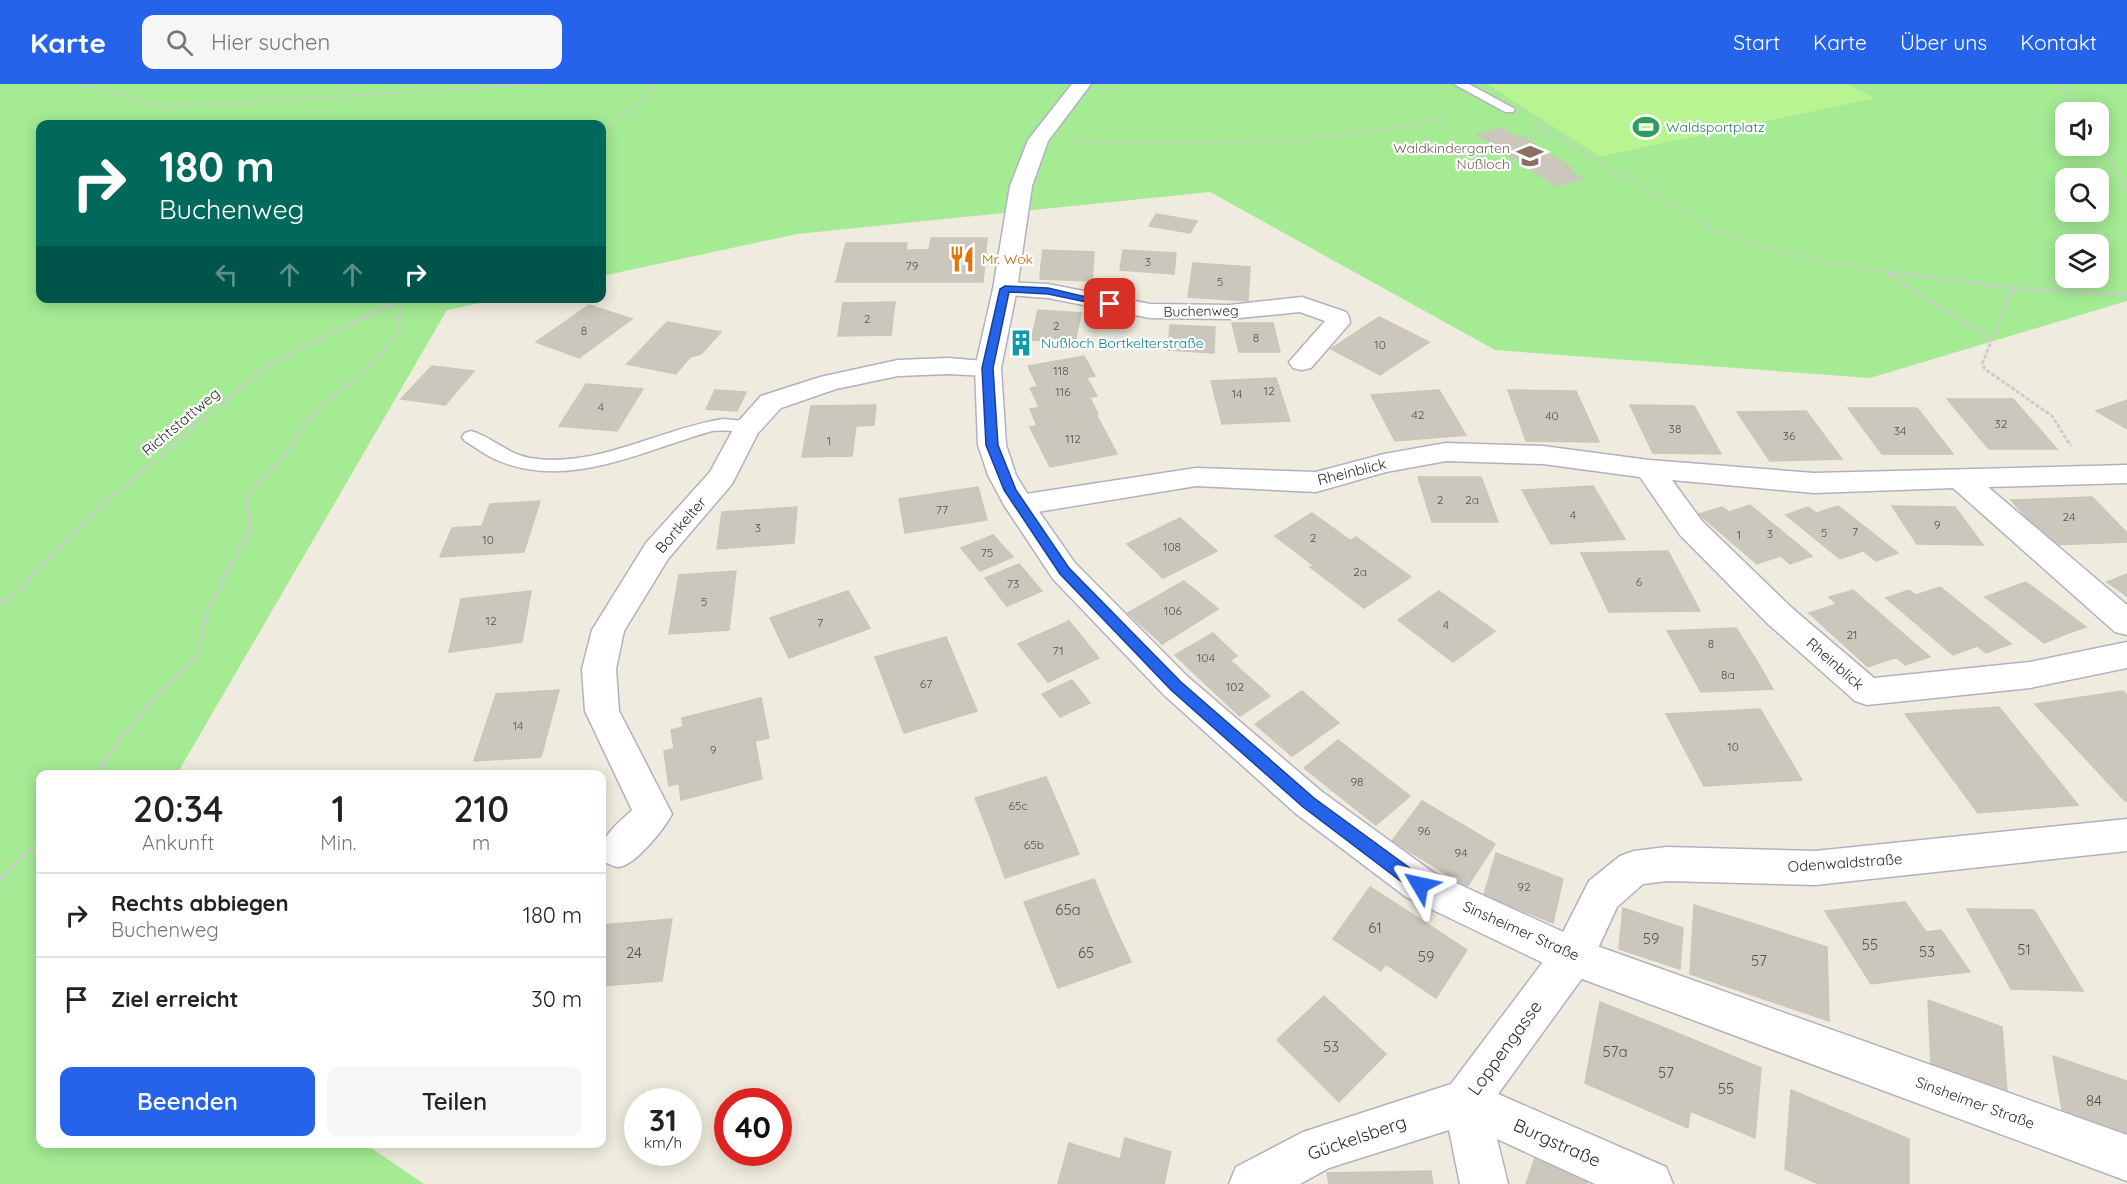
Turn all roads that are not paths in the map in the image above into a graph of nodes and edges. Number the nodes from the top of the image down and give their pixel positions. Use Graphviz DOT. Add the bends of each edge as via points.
graph roads {
  1 [pos="1082,84"];
  2 [pos="1460,84"];
  3 [pos="1509,109"];
  4 [pos="1005,289"];
  5 [pos="1302,362"];
  6 [pos="988,368"];
  7 [pos="749,426"];
  8 [pos="471,437"];
  9 [pos="1649,469"];
  10 [pos="2127,474"];
  11 [pos="1959,478"];
  12 [pos="1019,505"];
  13 [pos="2127,623"];
  14 [pos="2127,655"];
  15 [pos="2127,835"];
  16 [pos="618,850"];
  17 [pos="1573,956"];
  18 [pos="1465,1102"];
  19 [pos="2127,1158"];
  20 [pos="1253,1184"];
  21 [pos="1484,1184"];
  22 [pos="1648,1184"];
  1 -- 4 [label="street, Sinsheimer Straße" via="1038,140 1021,186"];
  2 -- 3 [label="lane"];
  4 -- 5 [label="street, Buchenweg" via="1048,291 1150,311 1229,312 1302,304 1337,317 1337,323"];
  4 -- 6 [label="street, Sinsheimer Straße"];
  6 -- 7 [label="street, Bortkelter" via="898,368 829,383 771,402"];
  6 -- 12 [label="street, Sinsheimer Straße" via="992,445 1002,475"];
  7 -- 8 [label="lane" via="711,426 582,464 548,466 504,456"];
  7 -- 16 [label="street, Bortkelter" via="722,477 657,551 608,630 599,669 602,711 653,814"];
  9 -- 11 [label="street, Rheinblick" via="1814,483"];
  9 -- 12 [label="street, Rheinblick" via="1543,455 1446,452 1384,463 1316,482 1196,477"];
  9 -- 14 [label="street, Rheinblick" via="1691,528 1780,616 1867,692 2030,675"];
  10 -- 11 [label="street, Rheinblick"];
  11 -- 13 [label="street"];
  12 -- 17 [label="street, Sinsheimer Straße" via="1064,571 1176,686 1308,802 1420,885"];
  15 -- 17 [label="street, Odenwaldstraße" via="1815,868 1667,864 1634,868 1603,894"];
  17 -- 18 [label="street, Loppengasse"];
  17 -- 19 [label="street, Sinsheimer Straße"];
  18 -- 20 [label="street, Gückelsberg" via="1319,1148"];
  18 -- 21 [label="street, Loppengasse"];
  18 -- 22 [label="street, Burgstraße"];
}
